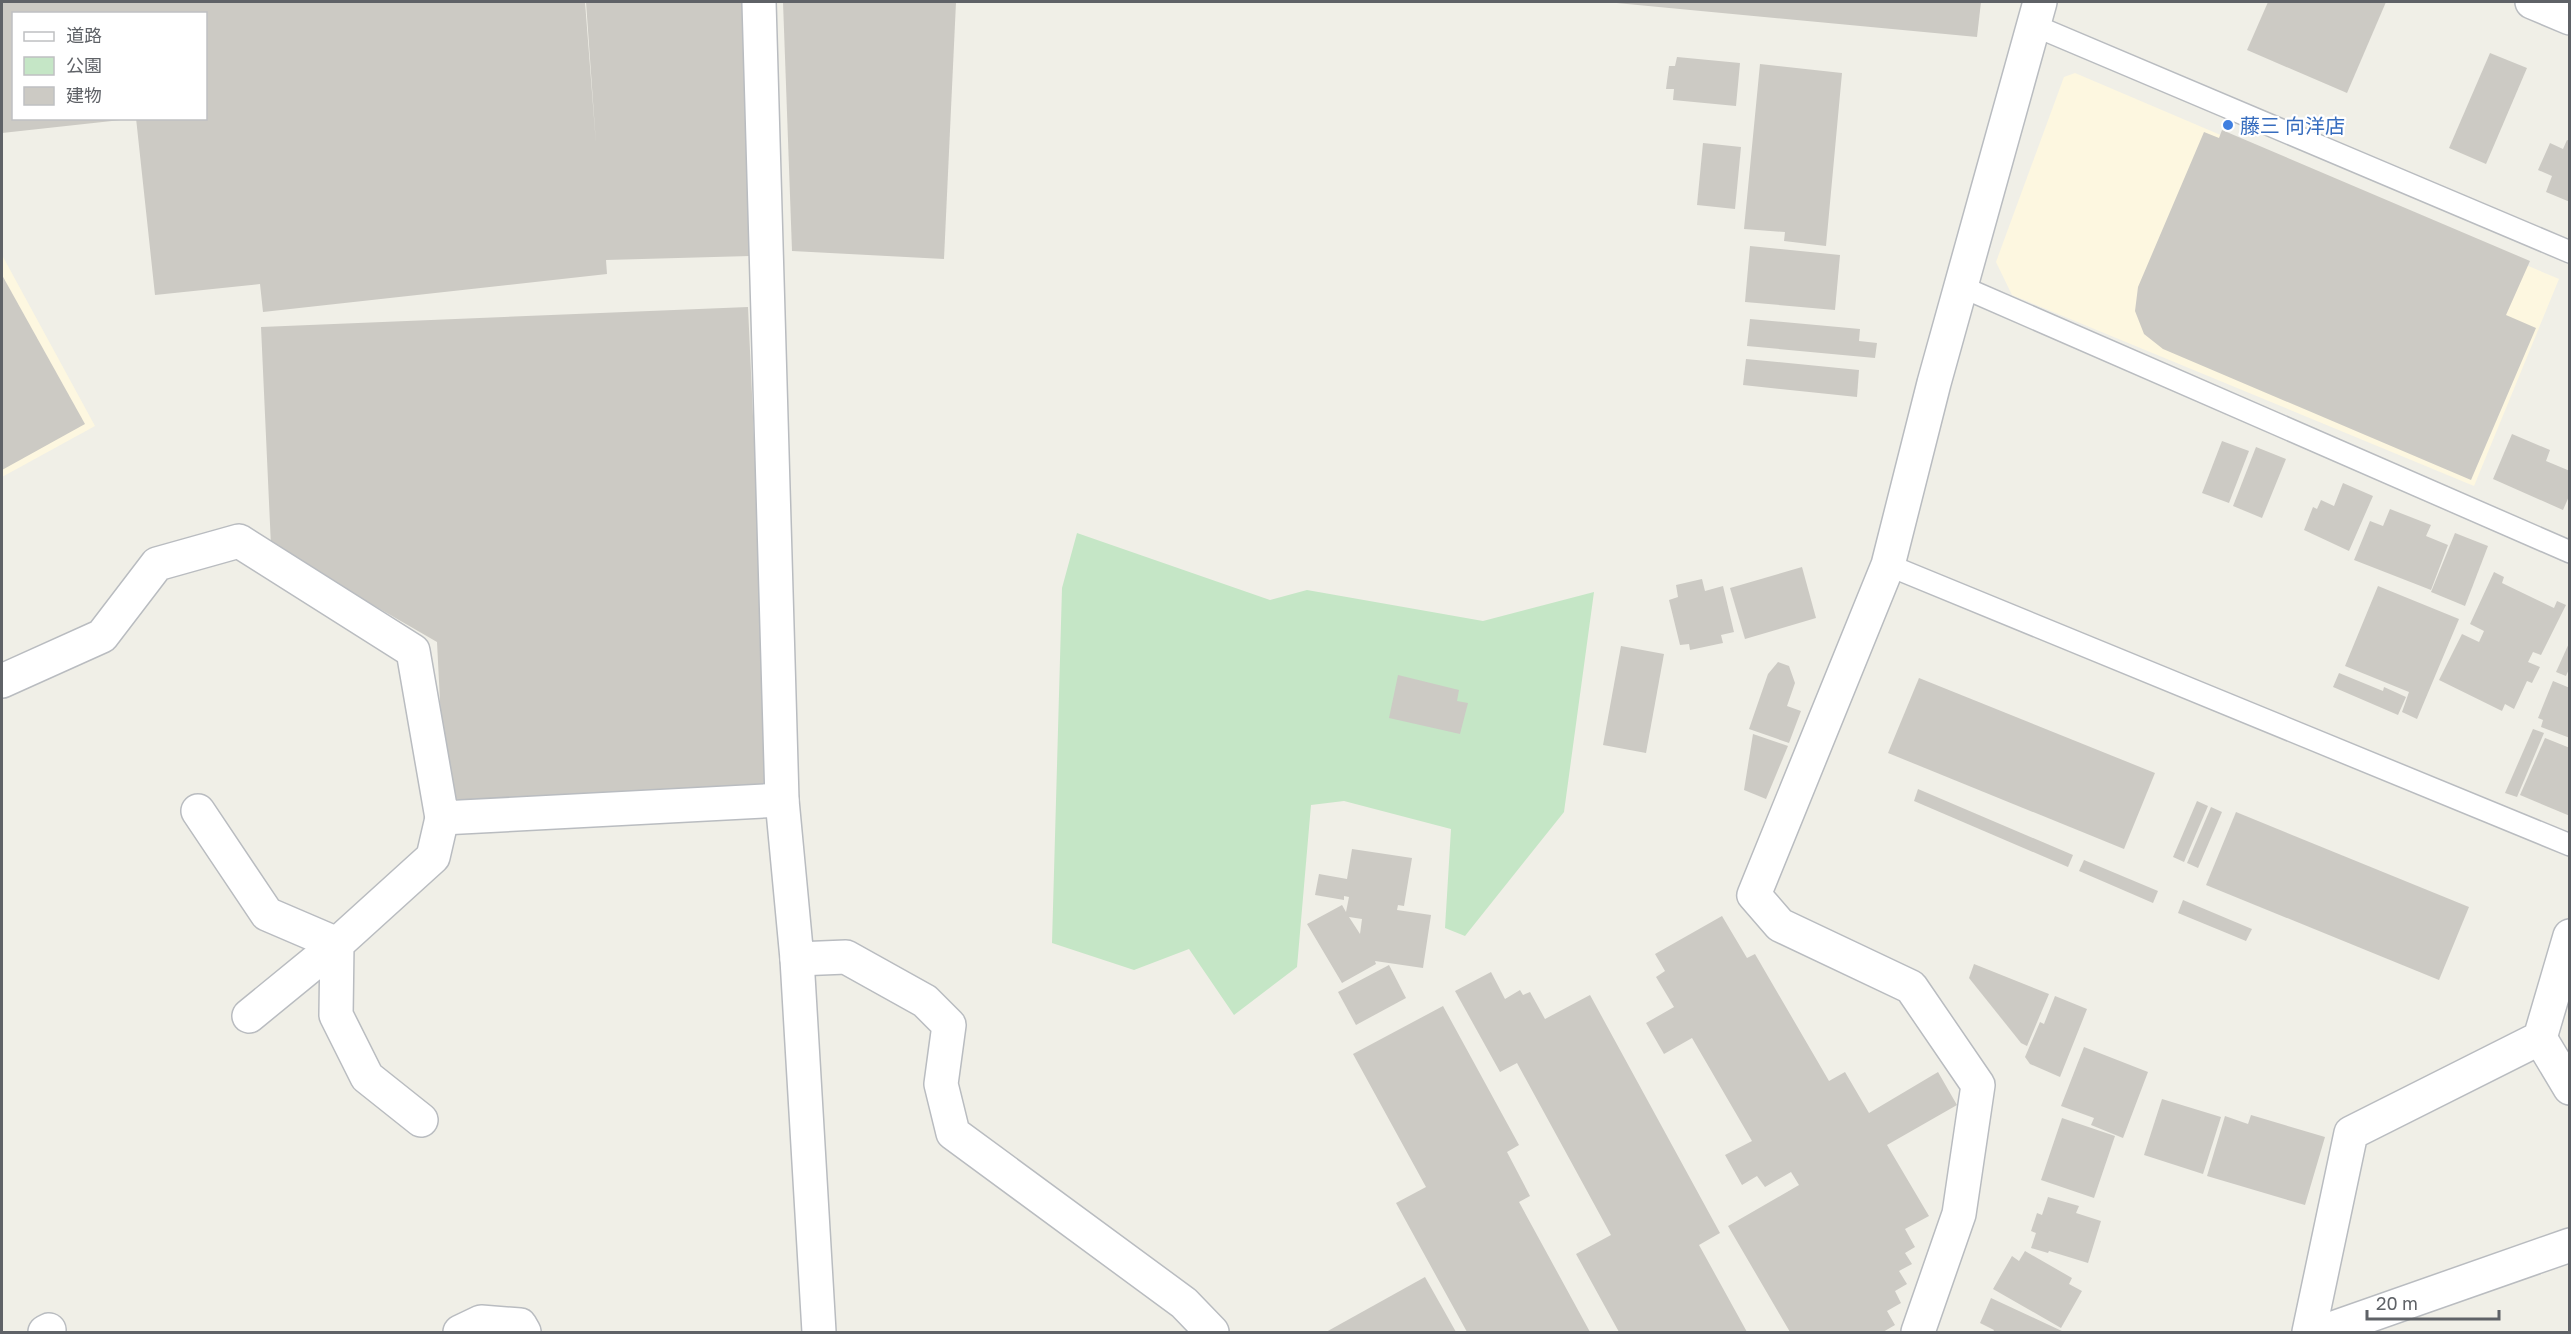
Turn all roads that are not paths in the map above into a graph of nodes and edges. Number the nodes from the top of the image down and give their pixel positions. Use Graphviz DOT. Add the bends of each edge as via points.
graph roads {
  1 [pos="759,2"];
  2 [pos="2532,2"];
  3 [pos="2036,14"];
  4 [pos="2570,18"];
  5 [pos="2570,252"];
  6 [pos="1960,286"];
  7 [pos="2570,552"];
  8 [pos="1888,565"];
  9 [pos="2,681"];
  10 [pos="782,800"];
  11 [pos="198,811"];
  12 [pos="442,818"];
  13 [pos="2570,845"];
  14 [pos="2570,936"];
  15 [pos="337,944"];
  16 [pos="797,959"];
  17 [pos="249,1016"];
  18 [pos="2540,1038"];
  19 [pos="2570,1088"];
  20 [pos="421,1120"];
  21 [pos="2570,1245"];
  22 [pos="460,1332"];
  23 [pos="524,1332"];
  24 [pos="819,1332"];
  25 [pos="1212,1332"];
  26 [pos="1918,1332"];
  27 [pos="2309,1332"];
  28 [pos="2322,1332"];
  1 -- 10 [label="street"];
  2 -- 4 [label="street"];
  3 -- 5 [label="lane"];
  3 -- 6 [label="street"];
  6 -- 7 [label="lane"];
  6 -- 8 [label="street"];
  8 -- 13 [label="lane"];
  8 -- 26 [label="street" via="1754,895 1780,925 1911,987 1978,1085 1959,1214"];
  9 -- 12 [label="street" via="102,636 157,564 239,541 412,651"];
  10 -- 12 [label="street"];
  10 -- 16 [label="street"];
  11 -- 15 [label="street" via="267,914"];
  12 -- 15 [label="street" via="433,857"];
  14 -- 18 [label="street"];
  15 -- 17 [label="street"];
  15 -- 20 [label="street" via="336,1016 367,1077"];
  16 -- 24 [label="street"];
  16 -- 25 [label="street" via="846,957 925,1001 949,1025 941,1084 953,1133 1184,1303"];
  18 -- 19 [label="street"];
  18 -- 27 [label="street" via="2351,1133"];
  21 -- 28 [label="street"];
  22 -- 23 [label="street" via="481,1322 520,1325"];
}
